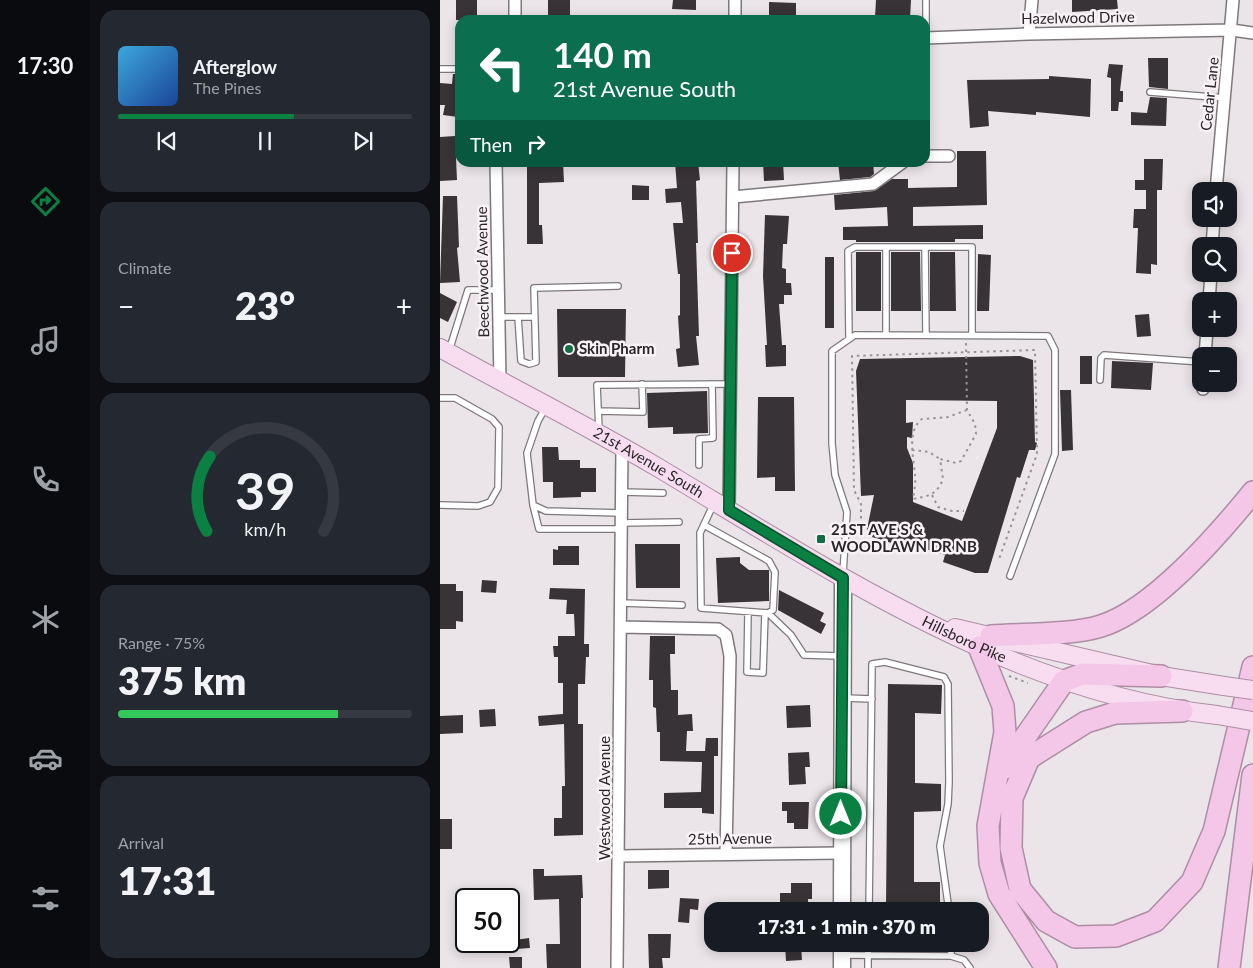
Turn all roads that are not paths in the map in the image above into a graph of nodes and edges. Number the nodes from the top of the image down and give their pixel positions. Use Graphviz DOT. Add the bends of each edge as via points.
graph roads {
  1 [pos="515,0"];
  2 [pos="735,0"];
  3 [pos="926,0"];
  4 [pos="1032,0"];
  5 [pos="1233,0"];
  6 [pos="515,15"];
  7 [pos="735,15"];
  8 [pos="926,15"];
  9 [pos="1232,30"];
  10 [pos="1253,33"];
  11 [pos="1029,34"];
  12 [pos="930,38"];
  13 [pos="440,69"];
  14 [pos="455,69"];
  15 [pos="1150,92"];
  16 [pos="1225,98"];
  17 [pos="930,156"];
  18 [pos="949,156"];
  19 [pos="496,167"];
  20 [pos="733,167"];
  21 [pos="896,167"];
  22 [pos="1217,182"];
  23 [pos="733,197"];
  24 [pos="886,247"];
  25 [pos="925,247"];
  26 [pos="618,286"];
  27 [pos="498,290"];
  28 [pos="498,317"];
  29 [pos="518,317"];
  30 [pos="535,317"];
  31 [pos="886,335"];
  32 [pos="926,335"];
  33 [pos="969,336"];
  34 [pos="849,338"];
  35 [pos="444,350"];
  36 [pos="1192,361"];
  37 [pos="1100,380"];
  38 [pos="500,381"];
  39 [pos="642,384"];
  40 [pos="712,384"];
  41 [pos="731,384"];
  42 [pos="440,398"];
  43 [pos="547,406"];
  44 [pos="598,411"];
  45 [pos="599,434"];
  46 [pos="622,446"];
  47 [pos="699,465"];
  48 [pos="622,492"];
  49 [pos="1253,492"];
  50 [pos="663,493"];
  51 [pos="440,505"];
  52 [pos="533,505"];
  53 [pos="722,506"];
  54 [pos="622,522"];
  55 [pos="679,522"];
  56 [pos="704,525"];
  57 [pos="1010,576"];
  58 [pos="843,578"];
  59 [pos="621,603"];
  60 [pos="682,605"];
  61 [pos="748,612"];
  62 [pos="766,613"];
  63 [pos="933,623"];
  64 [pos="621,627"];
  65 [pos="985,642"];
  66 [pos="842,656"];
  67 [pos="1253,667"];
  68 [pos="1161,676"];
  69 [pos="1064,681"];
  70 [pos="1253,690"];
  71 [pos="842,698"];
  72 [pos="872,699"];
  73 [pos="1182,711"];
  74 [pos="1253,721"];
  75 [pos="998,775"];
  76 [pos="1253,775"];
  77 [pos="841,853"];
  78 [pos="726,854"];
  79 [pos="619,856"];
  80 [pos="842,902"];
  81 [pos="869,902"];
  82 [pos="948,902"];
  83 [pos="951,952"];
  84 [pos="868,954"];
  85 [pos="842,955"];
  86 [pos="951,956"];
  87 [pos="617,968"];
  88 [pos="868,968"];
  89 [pos="970,968"];
  90 [pos="1046,968"];
  91 [pos="1229,968"];
  1 -- 6 [label="street"];
  2 -- 7 [label="street"];
  3 -- 8 [label="lane"];
  4 -- 11 [label="street"];
  5 -- 9 [label="street, Cedar Lane"];
  9 -- 10 [label="street, Hazelwood Drive"];
  9 -- 11 [label="street, Hazelwood Drive"];
  9 -- 16 [label="street, Cedar Lane"];
  11 -- 12 [label="street, Hazelwood Drive"];
  13 -- 14 [label="lane"];
  15 -- 16 [label="lane"];
  16 -- 22 [label="street, Cedar Lane"];
  17 -- 18 [label="street"];
  19 -- 27 [label="street, Beechwood Avenue"];
  20 -- 23 [label="street"];
  21 -- 23 [label="street" via="873,184"];
  23 -- 41 [label="street"];
  24 -- 25 [label="lane"];
  24 -- 31 [label="lane"];
  24 -- 34 [label="lane" via="855,247 848,251"];
  25 -- 32 [label="lane"];
  25 -- 33 [label="lane" via="972,247"];
  26 -- 30 [label="lane" via="534,288"];
  27 -- 28 [label="street, Beechwood Avenue"];
  27 -- 35 [label="lane" via="468,290"];
  28 -- 29 [label="lane"];
  28 -- 38 [label="street, Beechwood Avenue"];
  29 -- 30 [label="lane"];
  29 -- 30 [label="lane" via="520,358 521,362 529,364 536,362"];
  31 -- 32 [label="lane"];
  31 -- 34 [label="lane" via="855,335"];
  32 -- 33 [label="lane"];
  33 -- 57 [label="lane" via="1048,336 1055,350 1055,454"];
  34 -- 58 [label="lane" via="832,351 832,443 835,474 846,512"];
  35 -- 38 [label="main road, 21st Avenue South"];
  36 -- 37 [label="lane" via="1104,355"];
  38 -- 43 [label="main road, 21st Avenue South"];
  39 -- 40 [label="lane"];
  39 -- 44 [label="lane" via="597,385"];
  39 -- 44 [label="lane" via="643,412"];
  40 -- 41 [label="lane"];
  40 -- 47 [label="lane" via="713,438 699,439"];
  41 -- 53 [label="street"];
  42 -- 51 [label="lane" via="456,398 492,419 499,427 498,488 490,502 478,506"];
  43 -- 45 [label="main road, 21st Avenue South"];
  43 -- 52 [label="lane" via="527,453"];
  44 -- 45 [label="lane"];
  45 -- 46 [label="main road, 21st Avenue South"];
  46 -- 48 [label="street, Westwood Avenue"];
  46 -- 53 [label="main road, 21st Avenue South"];
  48 -- 50 [label="lane"];
  48 -- 54 [label="street, Westwood Avenue"];
  49 -- 65 [label="highway" via="1198,556 1136,609 1116,621"];
  52 -- 54 [label="lane" via="546,511"];
  52 -- 54 [label="lane" via="539,529"];
  53 -- 56 [label="lane"];
  53 -- 58 [label="main road, 21st Avenue South"];
  54 -- 55 [label="lane"];
  54 -- 59 [label="street, Westwood Avenue"];
  56 -- 61 [label="lane" via="700,533 701,608"];
  56 -- 62 [label="lane" via="769,561 776,572 773,610"];
  58 -- 63 [label="main road, 21st Avenue South"];
  58 -- 66 [label="main road"];
  59 -- 60 [label="lane"];
  59 -- 64 [label="street, Westwood Avenue"];
  61 -- 62 [label="lane"];
  61 -- 62 [label="lane" via="747,672 763,673"];
  62 -- 66 [label="lane" via="791,635 804,655"];
  63 -- 65 [label="main road, Hillsboro Pike"];
  64 -- 78 [label="street" via="718,629 726,634 730,656"];
  64 -- 79 [label="street, Westwood Avenue"];
  65 -- 68 [label="main road, Hillsboro Pike"];
  65 -- 69 [label="main road, Hillsboro Pike"];
  65 -- 75 [label="highway" via="1003,706 1005,732"];
  66 -- 71 [label="main road"];
  67 -- 73 [label="highway" via="1214,832 1192,882 1155,921 1116,936 1075,937 1046,921 1020,889 1011,848 1012,798 1028,758 1086,722 1115,713"];
  68 -- 69 [label="highway" via="1083,674"];
  68 -- 70 [label="main road, Hillsboro Pike, bridge"];
  69 -- 73 [label="main road, Hillsboro Pike"];
  69 -- 75 [label="highway"];
  71 -- 72 [label="lane"];
  71 -- 77 [label="main road"];
  72 -- 81 [label="lane"];
  72 -- 82 [label="lane" via="872,664 886,662 944,677 949,693 950,782 940,846"];
  73 -- 74 [label="main road, Hillsboro Pike, bridge"];
  75 -- 90 [label="highway" via="988,826 990,863 999,894"];
  76 -- 91 [label="highway"];
  77 -- 78 [label="street, 25th Avenue"];
  77 -- 80 [label="main road"];
  78 -- 79 [label="street, 25th Avenue"];
  79 -- 87 [label="street, Westwood Avenue"];
  83 -- 86 [label="lane"];
  84 -- 85 [label="lane"];
  84 -- 86 [label="lane"];
  84 -- 88 [label="lane"];
  86 -- 89 [label="lane" via="964,960"];
}
